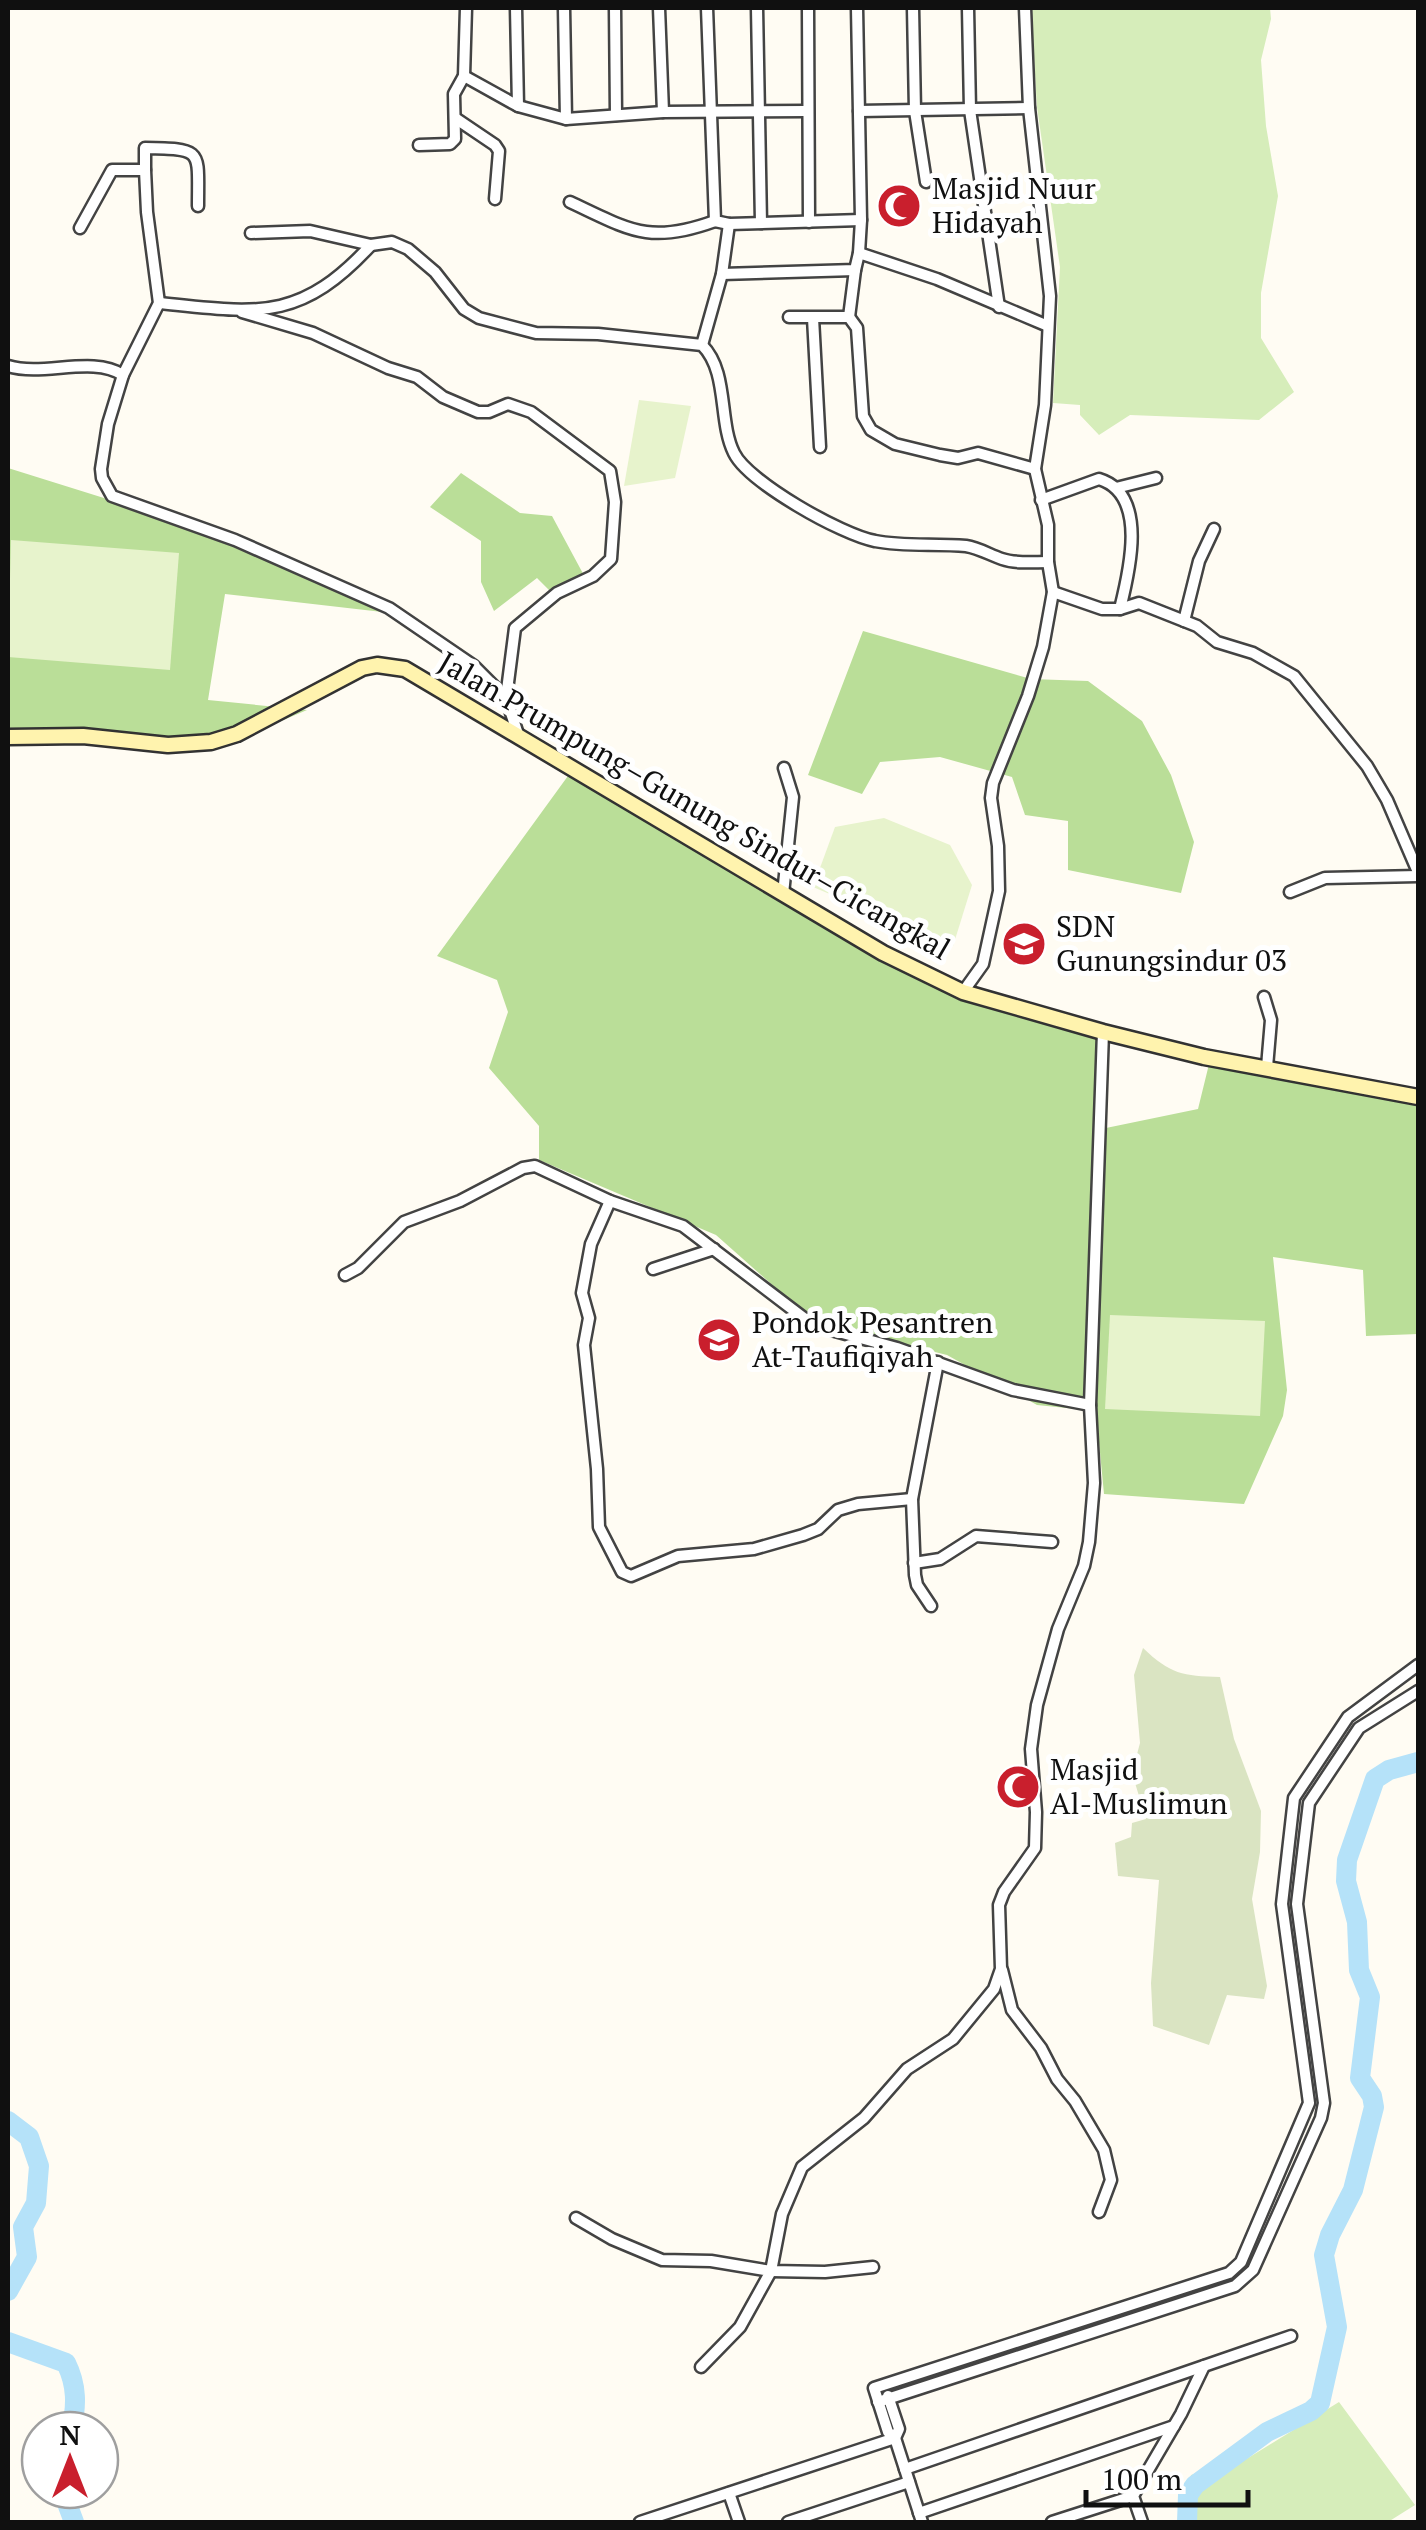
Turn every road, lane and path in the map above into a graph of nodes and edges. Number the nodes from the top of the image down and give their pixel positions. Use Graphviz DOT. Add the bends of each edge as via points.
graph roads {
  1 [pos="466,8"];
  2 [pos="516,8"];
  3 [pos="564,8"];
  4 [pos="615,8"];
  5 [pos="660,8"];
  6 [pos="707,8"];
  7 [pos="757,8"];
  8 [pos="808,8"];
  9 [pos="858,8"];
  10 [pos="913,8"];
  11 [pos="968,8"];
  12 [pos="1024,8"];
  13 [pos="464,76"];
  14 [pos="518,106"];
  15 [pos="1029,108"];
  16 [pos="970,110"];
  17 [pos="806,111"];
  18 [pos="915,111"];
  19 [pos="663,112"];
  20 [pos="710,112"];
  21 [pos="858,112"];
  22 [pos="758,113"];
  23 [pos="616,115"];
  24 [pos="455,118"];
  25 [pos="566,119"];
  26 [pos="419,145"];
  27 [pos="145,170"];
  28 [pos="926,182"];
  29 [pos="495,199"];
  30 [pos="570,202"];
  31 [pos="198,206"];
  32 [pos="860,220"];
  33 [pos="716,221"];
  34 [pos="809,222"];
  35 [pos="761,223"];
  36 [pos="729,224"];
  37 [pos="80,228"];
  38 [pos="251,233"];
  39 [pos="371,245"];
  40 [pos="860,253"];
  41 [pos="855,270"];
  42 [pos="722,274"];
  43 [pos="160,303"];
  44 [pos="999,307"];
  45 [pos="242,312"];
  46 [pos="789,318"];
  47 [pos="813,318"];
  48 [pos="849,318"];
  49 [pos="1048,326"];
  50 [pos="702,345"];
  51 [pos="8,366"];
  52 [pos="123,375"];
  53 [pos="820,447"];
  54 [pos="1035,469"];
  55 [pos="1156,478"];
  56 [pos="1116,488"];
  57 [pos="1041,500"];
  58 [pos="1214,528"];
  59 [pos="1048,562"];
  60 [pos="1052,592"];
  61 [pos="1120,609"];
  62 [pos="1184,620"];
  63 [pos="506,698"];
  64 [pos="8,737"];
  65 [pos="520,739"];
  66 [pos="784,768"];
  67 [pos="1418,874"];
  68 [pos="1290,892"];
  69 [pos="783,894"];
  70 [pos="963,992"];
  71 [pos="1264,997"];
  72 [pos="1103,1032"];
  73 [pos="1266,1067"];
  74 [pos="1418,1097"];
  75 [pos="610,1201"];
  76 [pos="714,1249"];
  77 [pos="653,1269"];
  78 [pos="344,1275"];
  79 [pos="938,1362"];
  80 [pos="1090,1405"];
  81 [pos="912,1499"];
  82 [pos="1052,1542"];
  83 [pos="914,1563"];
  84 [pos="930,1606"];
  85 [pos="1418,1665"];
  86 [pos="1418,1691"];
  87 [pos="1001,1970"];
  88 [pos="1099,2212"];
  89 [pos="576,2218"];
  90 [pos="873,2267"];
  91 [pos="771,2271"];
  92 [pos="1291,2336"];
  93 [pos="701,2366"];
  94 [pos="1204,2366"];
  95 [pos="883,2400"];
  96 [pos="1174,2426"];
  97 [pos="895,2438"];
  98 [pos="905,2469"];
  99 [pos="909,2482"];
  100 [pos="729,2493"];
  101 [pos="1133,2496"];
  102 [pos="921,2518"];
  103 [pos="640,2522"];
  104 [pos="739,2522"];
  105 [pos="788,2522"];
  106 [pos="1052,2522"];
  107 [pos="1142,2522"];
  1 -- 13 [label="street"];
  2 -- 14 [label="street"];
  3 -- 25 [label="street"];
  4 -- 23 [label="street"];
  5 -- 19 [label="street"];
  6 -- 20 [label="street"];
  7 -- 22 [label="street"];
  8 -- 17 [label="street"];
  9 -- 21 [label="street"];
  10 -- 18 [label="street"];
  11 -- 16 [label="street"];
  12 -- 15 [label="street"];
  13 -- 14 [label="street"];
  13 -- 24 [label="street" via="454,94"];
  14 -- 25 [label="street"];
  15 -- 16 [label="street"];
  15 -- 49 [label="street"];
  16 -- 18 [label="street"];
  16 -- 44 [label="street"];
  17 -- 22 [label="street"];
  17 -- 34 [label="street"];
  18 -- 21 [label="street"];
  18 -- 28 [label="street"];
  19 -- 20 [label="street"];
  19 -- 23 [label="street"];
  20 -- 22 [label="street"];
  20 -- 33 [label="street"];
  21 -- 32 [label="street"];
  22 -- 35 [label="street"];
  23 -- 25 [label="street"];
  24 -- 26 [label="street" via="450,144"];
  24 -- 29 [label="street" via="498,151"];
  27 -- 31 [label="street" via="145,148 194,154"];
  27 -- 37 [label="street" via="112,170"];
  27 -- 43 [label="street"];
  30 -- 33 [label="street" via="654,236"];
  32 -- 34 [label="street"];
  32 -- 40 [label="street"];
  33 -- 36 [label="street"];
  34 -- 35 [label="street"];
  35 -- 36 [label="street"];
  36 -- 42 [label="street"];
  38 -- 39 [label="street" via="310,231"];
  39 -- 45 [label="street" via="313,293 275,310"];
  39 -- 50 [label="street" via="392,242 408,250 479,318 536,333"];
  40 -- 41 [label="street"];
  40 -- 44 [label="street"];
  41 -- 42 [label="street"];
  41 -- 48 [label="street"];
  42 -- 50 [label="street"];
  43 -- 45 [label="street"];
  43 -- 52 [label="street"];
  44 -- 49 [label="street"];
  45 -- 63 [label="street" via="314,333 417,377 478,412 517,406 610,471 616,502 611,558 515,628"];
  46 -- 47 [label="street"];
  47 -- 48 [label="street"];
  47 -- 53 [label="street"];
  48 -- 54 [label="street" via="856,328 863,416 871,430 940,455 978,454"];
  49 -- 54 [label="street"];
  50 -- 59 [label="street" via="718,380 732,451 745,471 812,514 874,541 971,547 1006,561"];
  51 -- 52 [label="street" via="99,366"];
  52 -- 63 [label="street" via="101,469 112,496 377,602 474,666"];
  54 -- 57 [label="street"];
  55 -- 56 [label="street"];
  56 -- 57 [label="street" via="1099,479"];
  56 -- 61 [label="street" via="1128,506 1133,557"];
  57 -- 59 [label="street"];
  58 -- 62 [label="street"];
  59 -- 60 [label="street"];
  60 -- 61 [label="street"];
  60 -- 70 [label="street" via="1028,696 993,782 999,890 983,964"];
  61 -- 62 [label="street" via="1139,603"];
  62 -- 67 [label="street" via="1294,676 1367,766"];
  63 -- 65 [label="street"];
  64 -- 65 [label="main road, Jalan Prumpung–Gunung Sindur–Cicangkal" via="211,742 377,665 422,678"];
  65 -- 69 [label="main road, Jalan Prumpung–Gunung Sindur–Cicangkal"];
  66 -- 69 [label="street" via="792,796"];
  67 -- 68 [label="street" via="1325,878"];
  69 -- 70 [label="main road, Jalan Prumpung–Gunung Sindur–Cicangkal"];
  70 -- 72 [label="main road, Jalan Prumpung–Gunung Sindur–Cicangkal"];
  71 -- 73 [label="street" via="1271,1020"];
  72 -- 73 [label="main road, Jalan Prumpung–Gunung Sindur–Cicangkal"];
  72 -- 80 [label="street"];
  73 -- 74 [label="main road, Jalan Prumpung–Gunung Sindur–Cicangkal"];
  75 -- 76 [label="street" via="683,1226"];
  75 -- 78 [label="street" via="535,1166 523,1168 404,1222"];
  75 -- 81 [label="street" via="591,1244 582,1294 589,1318 584,1346 599,1527 622,1572 631,1576 678,1556 754,1549 818,1529 838,1510"];
  76 -- 77 [label="street"];
  76 -- 79 [label="street" via="812,1325"];
  79 -- 80 [label="street" via="1013,1390"];
  79 -- 81 [label="street"];
  80 -- 87 [label="street" via="1089,1542 1037,1705 1031,1748 1035,1848 998,1905"];
  81 -- 83 [label="street"];
  82 -- 83 [label="street" via="976,1536 940,1558"];
  83 -- 84 [label="street"];
  85 -- 95 [label="street" via="1348,1718 1294,1798 1282,1904 1309,2103 1241,2262 1228,2272 884,2385"];
  86 -- 95 [label="street" via="1358,1728 1308,1803 1297,1904 1324,2104 1254,2270 1235,2286"];
  87 -- 88 [label="street" via="1012,2010 1104,2150 1110,2180"];
  87 -- 91 [label="street" via="994,1989 953,2039 907,2069 864,2118 802,2167 782,2214"];
  89 -- 91 [label="street" via="662,2260"];
  90 -- 91 [label="street"];
  91 -- 93 [label="street" via="740,2326"];
  92 -- 94 [label="street"];
  94 -- 96 [label="street"];
  94 -- 98 [label="street"];
  95 -- 97 [label="street" via="898,2429"];
  96 -- 101 [label="street"];
  96 -- 102 [label="street"];
  97 -- 98 [label="street"];
  97 -- 100 [label="street"];
  98 -- 99 [label="street"];
  99 -- 102 [label="street"];
  99 -- 105 [label="street"];
  100 -- 103 [label="street"];
  100 -- 104 [label="street"];
  101 -- 106 [label="street"];
  101 -- 107 [label="street"];
}
